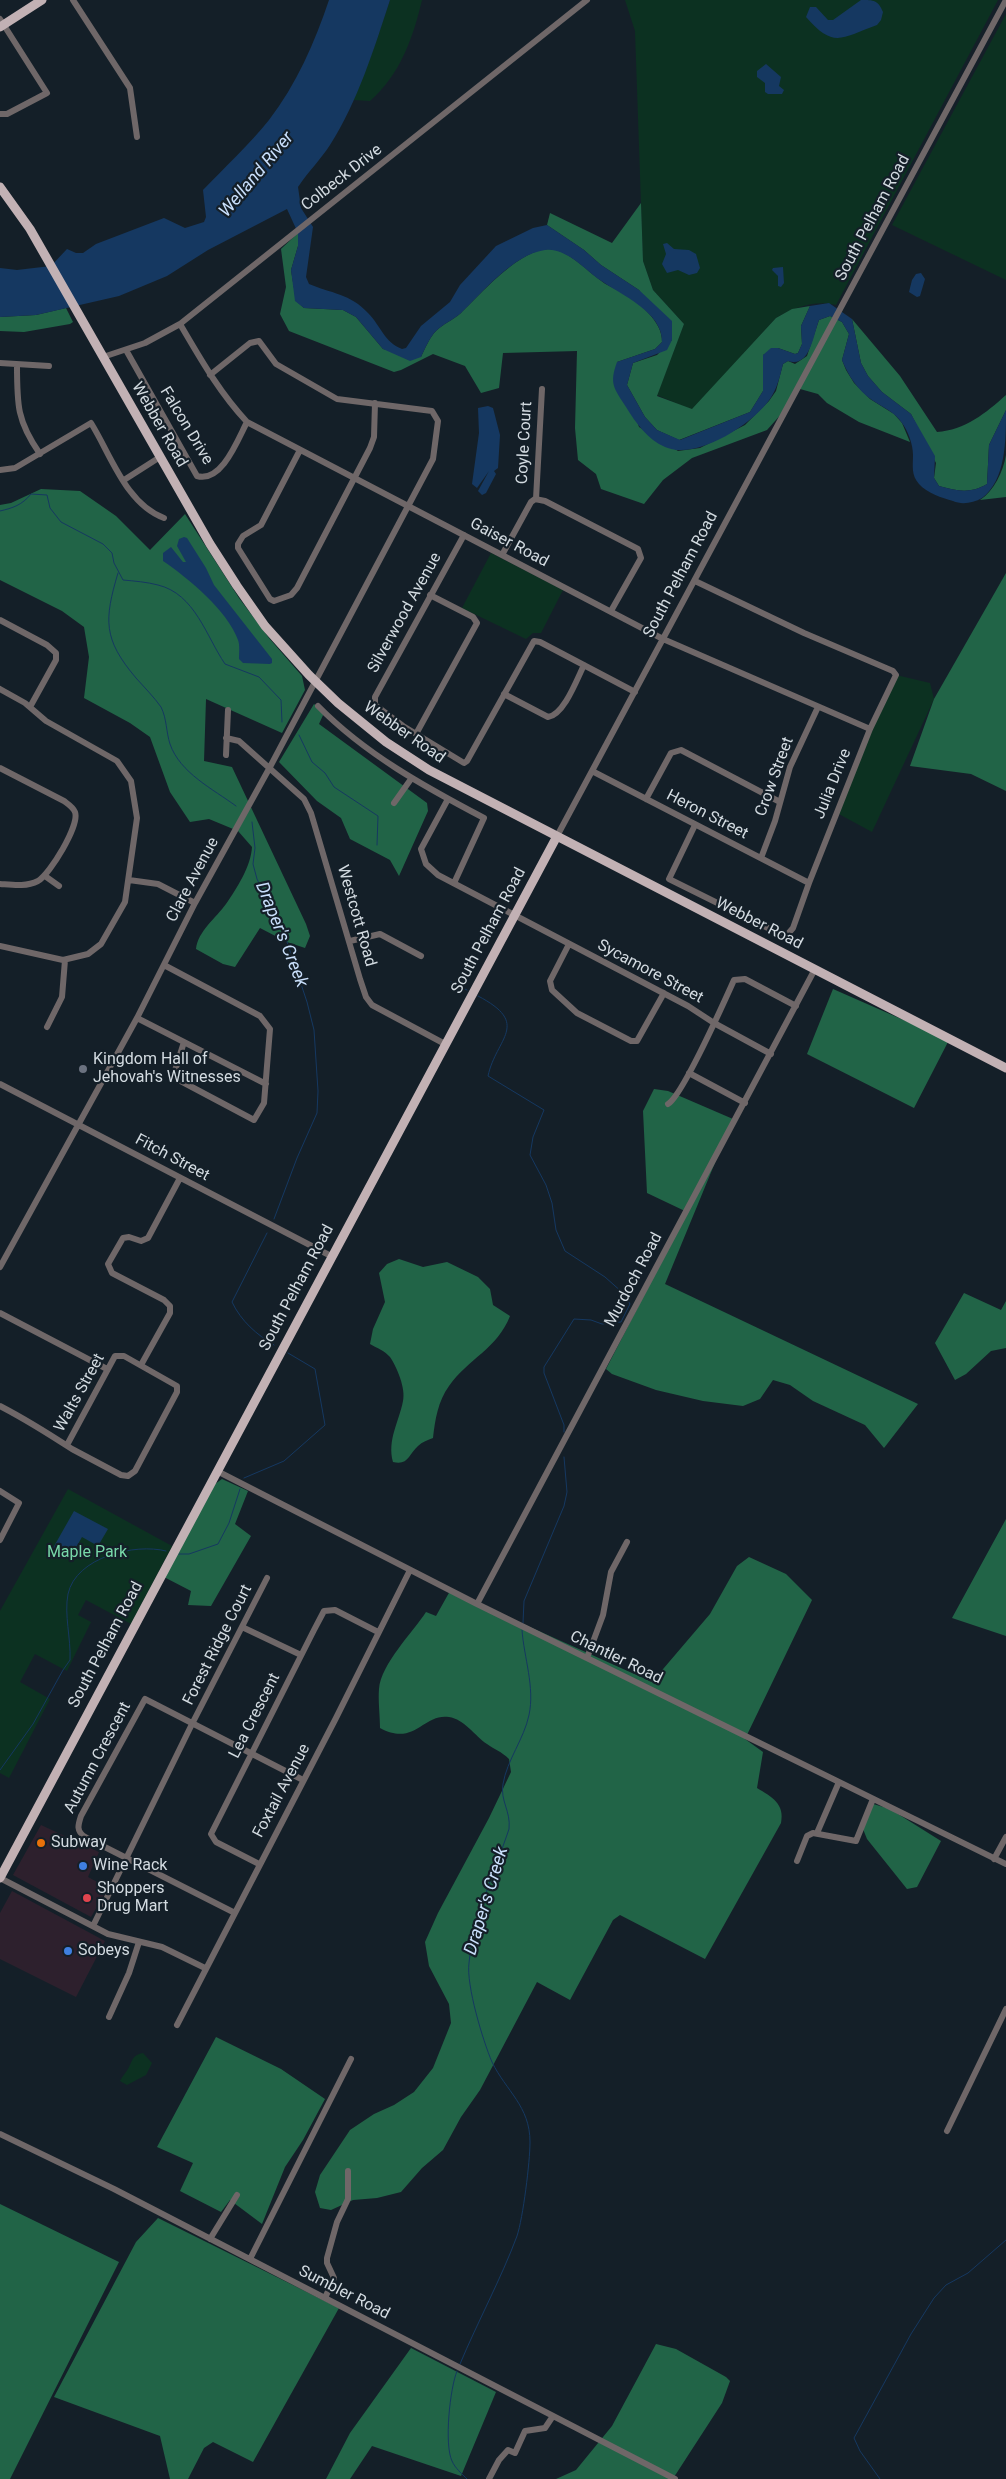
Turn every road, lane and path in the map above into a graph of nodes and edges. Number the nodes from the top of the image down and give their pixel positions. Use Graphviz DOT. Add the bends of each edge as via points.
graph roads {
  1 [pos="42,0"];
  2 [pos="73,0"];
  3 [pos="587,0"];
  4 [pos="1006,0"];
  5 [pos="1,24"];
  6 [pos="0,114"];
  7 [pos="137,137"];
  8 [pos="0,187"];
  9 [pos="180,324"];
  10 [pos="126,350"];
  11 [pos="103,357"];
  12 [pos="0,363"];
  13 [pos="17,365"];
  14 [pos="49,366"];
  15 [pos="210,376"];
  16 [pos="542,389"];
  17 [pos="375,403"];
  18 [pos="247,422"];
  19 [pos="300,450"];
  20 [pos="40,454"];
  21 [pos="160,457"];
  22 [pos="0,470"];
  23 [pos="354,478"];
  24 [pos="124,480"];
  25 [pos="536,499"];
  26 [pos="410,507"];
  27 [pos="164,518"];
  28 [pos="464,535"];
  29 [pos="502,555"];
  30 [pos="695,581"];
  31 [pos="430,596"];
  32 [pos="610,611"];
  33 [pos="0,620"];
  34 [pos="663,639"];
  35 [pos="584,665"];
  36 [pos="316,682"];
  37 [pos="0,689"];
  38 [pos="635,692"];
  39 [pos="504,694"];
  40 [pos="318,706"];
  41 [pos="30,707"];
  42 [pos="818,707"];
  43 [pos="228,710"];
  44 [pos="870,729"];
  45 [pos="416,734"];
  46 [pos="226,738"];
  47 [pos="226,755"];
  48 [pos="270,767"];
  49 [pos="0,768"];
  50 [pos="592,771"];
  51 [pos="411,779"];
  52 [pos="448,799"];
  53 [pos="646,799"];
  54 [pos="780,802"];
  55 [pos="394,803"];
  56 [pos="695,825"];
  57 [pos="556,838"];
  58 [pos="760,858"];
  59 [pos="45,876"];
  60 [pos="129,880"];
  61 [pos="455,881"];
  62 [pos="809,883"];
  63 [pos="0,884"];
  64 [pos="59,886"];
  65 [pos="195,903"];
  66 [pos="514,915"];
  67 [pos="350,941"];
  68 [pos="569,944"];
  69 [pos="0,946"];
  70 [pos="421,956"];
  71 [pos="65,960"];
  72 [pos="164,966"];
  73 [pos="815,969"];
  74 [pos="664,993"];
  75 [pos="796,1006"];
  76 [pos="137,1018"];
  77 [pos="714,1023"];
  78 [pos="47,1027"];
  79 [pos="184,1042"];
  80 [pos="445,1044"];
  81 [pos="771,1054"];
  82 [pos="1006,1068"];
  83 [pos="689,1072"];
  84 [pos="0,1084"];
  85 [pos="266,1084"];
  86 [pos="745,1103"];
  87 [pos="668,1104"];
  88 [pos="77,1124"];
  89 [pos="180,1178"];
  90 [pos="330,1256"];
  91 [pos="0,1267"];
  92 [pos="0,1313"];
  93 [pos="141,1365"];
  94 [pos="107,1369"];
  95 [pos="0,1406"];
  96 [pos="67,1445"];
  97 [pos="217,1470"];
  98 [pos="0,1490"];
  99 [pos="0,1540"];
  100 [pos="627,1542"];
  101 [pos="410,1570"];
  102 [pos="267,1578"];
  103 [pos="477,1604"];
  104 [pos="242,1627"];
  105 [pos="378,1632"];
  106 [pos="301,1655"];
  107 [pos="587,1658"];
  108 [pos="192,1724"];
  109 [pos="252,1753"];
  110 [pos="303,1780"];
  111 [pos="838,1782"];
  112 [pos="873,1799"];
  113 [pos="817,1833"];
  114 [pos="1006,1837"];
  115 [pos="994,1858"];
  116 [pos="127,1860"];
  117 [pos="797,1861"];
  118 [pos="259,1864"];
  119 [pos="1006,1864"];
  120 [pos="0,1878"];
  121 [pos="233,1912"];
  122 [pos="93,1926"];
  123 [pos="138,1942"];
  124 [pos="205,1968"];
  125 [pos="1006,2009"];
  126 [pos="109,2017"];
  127 [pos="176,2025"];
  128 [pos="351,2059"];
  129 [pos="947,2131"];
  130 [pos="0,2134"];
  131 [pos="348,2171"];
  132 [pos="237,2195"];
  133 [pos="210,2239"];
  134 [pos="250,2259"];
  135 [pos="325,2298"];
  136 [pos="552,2416"];
  137 [pos="490,2479"];
  138 [pos="675,2479"];
  1 -- 5 [label="main road"];
  2 -- 7 [label="street" via="130,88"];
  3 -- 9 [label="street, Colbeck Drive"];
  4 -- 30 [label="street, South Pelham Road"];
  5 -- 6 [label="street" via="47,93 7,114"];
  8 -- 11 [label="main road, Webber Road" via="16,207"];
  9 -- 10 [label="street, Colbeck Drive"];
  9 -- 15 [label="street, Gaiser Road"];
  10 -- 11 [label="street, Colbeck Drive"];
  10 -- 18 [label="street, Falcon Drive" via="197,476 206,476 224,464"];
  11 -- 21 [label="main road, Webber Road"];
  12 -- 13 [label="street"];
  13 -- 14 [label="street"];
  13 -- 20 [label="street" via="19,413"];
  15 -- 17 [label="street" via="256,340 262,342 276,364 322,391 343,401"];
  15 -- 18 [label="street, Gaiser Road"];
  16 -- 25 [label="street, Coyle Court"];
  17 -- 23 [label="street" via="373,442"];
  17 -- 26 [label="street, Clare Avenue" via="428,409 437,416 432,465"];
  18 -- 19 [label="street, Gaiser Road"];
  19 -- 23 [label="street, Gaiser Road"];
  19 -- 23 [label="street" via="261,525 238,544 270,599 274,601 290,595 297,588"];
  20 -- 22 [label="street" via="15,468"];
  20 -- 24 [label="street" via="91,423"];
  21 -- 24 [label="street"];
  21 -- 36 [label="main road, Webber Road" via="241,593"];
  23 -- 26 [label="street, Gaiser Road"];
  24 -- 27 [label="street" via="144,507"];
  25 -- 29 [label="street" via="531,502"];
  25 -- 32 [label="street" via="554,505 641,553"];
  26 -- 28 [label="street, Gaiser Road"];
  26 -- 36 [label="street, Clare Avenue"];
  28 -- 29 [label="street, Gaiser Road"];
  28 -- 31 [label="street, Silverwood Avenue"];
  29 -- 32 [label="street, Gaiser Road"];
  30 -- 34 [label="street, South Pelham Road"];
  30 -- 44 [label="street, Julia Drive" via="893,671 896,675"];
  31 -- 45 [label="street, Silverwood Avenue" via="374,701"];
  31 -- 45 [label="street" via="473,617 477,623"];
  32 -- 34 [label="street, Gaiser Road"];
  33 -- 41 [label="street" via="56,652 53,667"];
  34 -- 38 [label="street, South Pelham Road"];
  34 -- 42 [label="street, Gaiser Road"];
  35 -- 38 [label="street, Silverwood Avenue"];
  35 -- 39 [label="street" via="561,710 552,717"];
  35 -- 39 [label="street, Silverwood Avenue" via="534,641"];
  36 -- 48 [label="street, Clare Avenue"];
  36 -- 57 [label="main road, Webber Road" via="361,723 405,756"];
  37 -- 41 [label="street"];
  38 -- 50 [label="street, South Pelham Road"];
  39 -- 45 [label="street, Silverwood Avenue" via="465,762"];
  40 -- 51 [label="street" via="335,723"];
  41 -- 60 [label="street" via="46,722 112,757 129,776 137,818"];
  42 -- 44 [label="street, Gaiser Road"];
  42 -- 54 [label="street, Crow Street" via="790,767"];
  43 -- 46 [label="street"];
  44 -- 62 [label="street, Julia Drive"];
  46 -- 47 [label="street"];
  46 -- 48 [label="street, Westcott Road" via="239,741"];
  48 -- 65 [label="street, Clare Avenue"];
  48 -- 67 [label="street, Westcott Road" via="304,799 311,813"];
  49 -- 59 [label="street" via="64,802 76,813 73,827"];
  50 -- 53 [label="street, Heron Street"];
  50 -- 57 [label="street, South Pelham Road"];
  51 -- 52 [label="street"];
  51 -- 55 [label="street"];
  52 -- 61 [label="street" via="484,818"];
  52 -- 66 [label="street, Sycamore Street" via="421,849 426,864 438,875"];
  53 -- 54 [label="street" via="671,753 681,750"];
  53 -- 56 [label="street, Heron Street"];
  54 -- 58 [label="street, Crow Street"];
  56 -- 58 [label="street, Heron Street"];
  56 -- 62 [label="street, Julia Drive" via="670,879 787,935 793,928"];
  57 -- 66 [label="main road, South Pelham Road"];
  57 -- 73 [label="main road, Webber Road"];
  58 -- 62 [label="street, Heron Street"];
  59 -- 63 [label="street" via="26,885"];
  59 -- 64 [label="street"];
  60 -- 65 [label="street" via="158,884"];
  60 -- 71 [label="street" via="125,902 107,937 88,954"];
  65 -- 72 [label="street, Clare Avenue"];
  66 -- 68 [label="street, Sycamore Street"];
  66 -- 80 [label="main road, South Pelham Road"];
  67 -- 70 [label="street" via="380,934"];
  67 -- 80 [label="street, Westcott Road" via="366,997 372,1005"];
  68 -- 74 [label="street, Sycamore Street"];
  68 -- 74 [label="street" via="550,986 585,1018 637,1041"];
  69 -- 71 [label="street"];
  71 -- 78 [label="street" via="62,997"];
  72 -- 76 [label="street, Clare Avenue"];
  72 -- 85 [label="street" via="260,1016 270,1029"];
  73 -- 75 [label="street, Murdoch Road"];
  73 -- 82 [label="main road, Webber Road"];
  74 -- 77 [label="street, Sycamore Street"];
  75 -- 77 [label="street" via="739,978 734,980"];
  75 -- 81 [label="street, Murdoch Road"];
  76 -- 79 [label="street"];
  76 -- 88 [label="street, Clare Avenue"];
  77 -- 81 [label="street, Sycamore Street"];
  77 -- 83 [label="street"];
  79 -- 85 [label="street"];
  79 -- 85 [label="street" via="173,1077 254,1120 264,1103"];
  80 -- 90 [label="main road, South Pelham Road"];
  81 -- 86 [label="street, Murdoch Road"];
  83 -- 86 [label="street"];
  83 -- 87 [label="street" via="674,1101"];
  84 -- 88 [label="street, Fitch Street"];
  86 -- 103 [label="street, Murdoch Road"];
  88 -- 89 [label="street, Fitch Street"];
  88 -- 91 [label="street, Clare Avenue"];
  89 -- 90 [label="street, Fitch Street"];
  89 -- 93 [label="street" via="148,1238 141,1241 124,1236 107,1269 170,1306 170,1313"];
  90 -- 97 [label="main road, South Pelham Road"];
  92 -- 94 [label="street"];
  93 -- 94 [label="street, Walts Street" via="117,1353"];
  93 -- 96 [label="street, Walts Street" via="179,1386 135,1471 128,1478"];
  94 -- 96 [label="street, Walts Street"];
  95 -- 96 [label="street, Walts Street"];
  97 -- 101 [label="street, Chantler Road"];
  97 -- 120 [label="main road, South Pelham Road"];
  98 -- 99 [label="street" via="19,1502"];
  100 -- 107 [label="street" via="612,1572 603,1615"];
  101 -- 103 [label="street, Chantler Road"];
  101 -- 105 [label="street, Foxtail Avenue"];
  102 -- 104 [label="street, Forest Ridge Court"];
  103 -- 107 [label="street, Chantler Road"];
  104 -- 106 [label="street"];
  104 -- 108 [label="street, Forest Ridge Court"];
  105 -- 106 [label="street, Lea Crescent" via="335,1610 328,1610 321,1616"];
  105 -- 110 [label="street, Foxtail Avenue"];
  106 -- 109 [label="street, Lea Crescent"];
  107 -- 111 [label="street, Chantler Road"];
  108 -- 109 [label="street, Autumn Crescent"];
  108 -- 116 [label="street, Forest Ridge Court"];
  108 -- 116 [label="street, Autumn Crescent" via="145,1699 81,1816 77,1826 80,1834"];
  109 -- 110 [label="street, Autumn Crescent"];
  109 -- 118 [label="street, Lea Crescent" via="211,1834 216,1842"];
  110 -- 118 [label="street, Foxtail Avenue"];
  111 -- 112 [label="street, Chantler Road"];
  111 -- 113 [label="street"];
  112 -- 113 [label="street" via="856,1841"];
  112 -- 115 [label="street, Chantler Road"];
  113 -- 117 [label="street" via="806,1836"];
  114 -- 115 [label="street"];
  115 -- 119 [label="street, Chantler Road"];
  116 -- 121 [label="street, Autumn Crescent"];
  116 -- 122 [label="street, Forest Ridge Court"];
  118 -- 121 [label="street, Foxtail Avenue"];
  120 -- 122 [label="street"];
  121 -- 124 [label="street, Foxtail Avenue"];
  122 -- 123 [label="street" via="116,1938"];
  123 -- 124 [label="street" via="162,1947"];
  123 -- 126 [label="street" via="129,1973"];
  124 -- 127 [label="street, Foxtail Avenue"];
  125 -- 129 [label="street"];
  128 -- 134 [label="street"];
  130 -- 133 [label="street, Sumbler Road"];
  131 -- 135 [label="street" via="348,2199 337,2222 327,2258 334,2278"];
  132 -- 133 [label="street"];
  133 -- 134 [label="street, Sumbler Road"];
  134 -- 135 [label="street, Sumbler Road"];
  135 -- 136 [label="street, Sumbler Road"];
  136 -- 137 [label="street" via="544,2428 525,2431 515,2452 508,2450"];
  136 -- 138 [label="street, Sumbler Road"];
}
